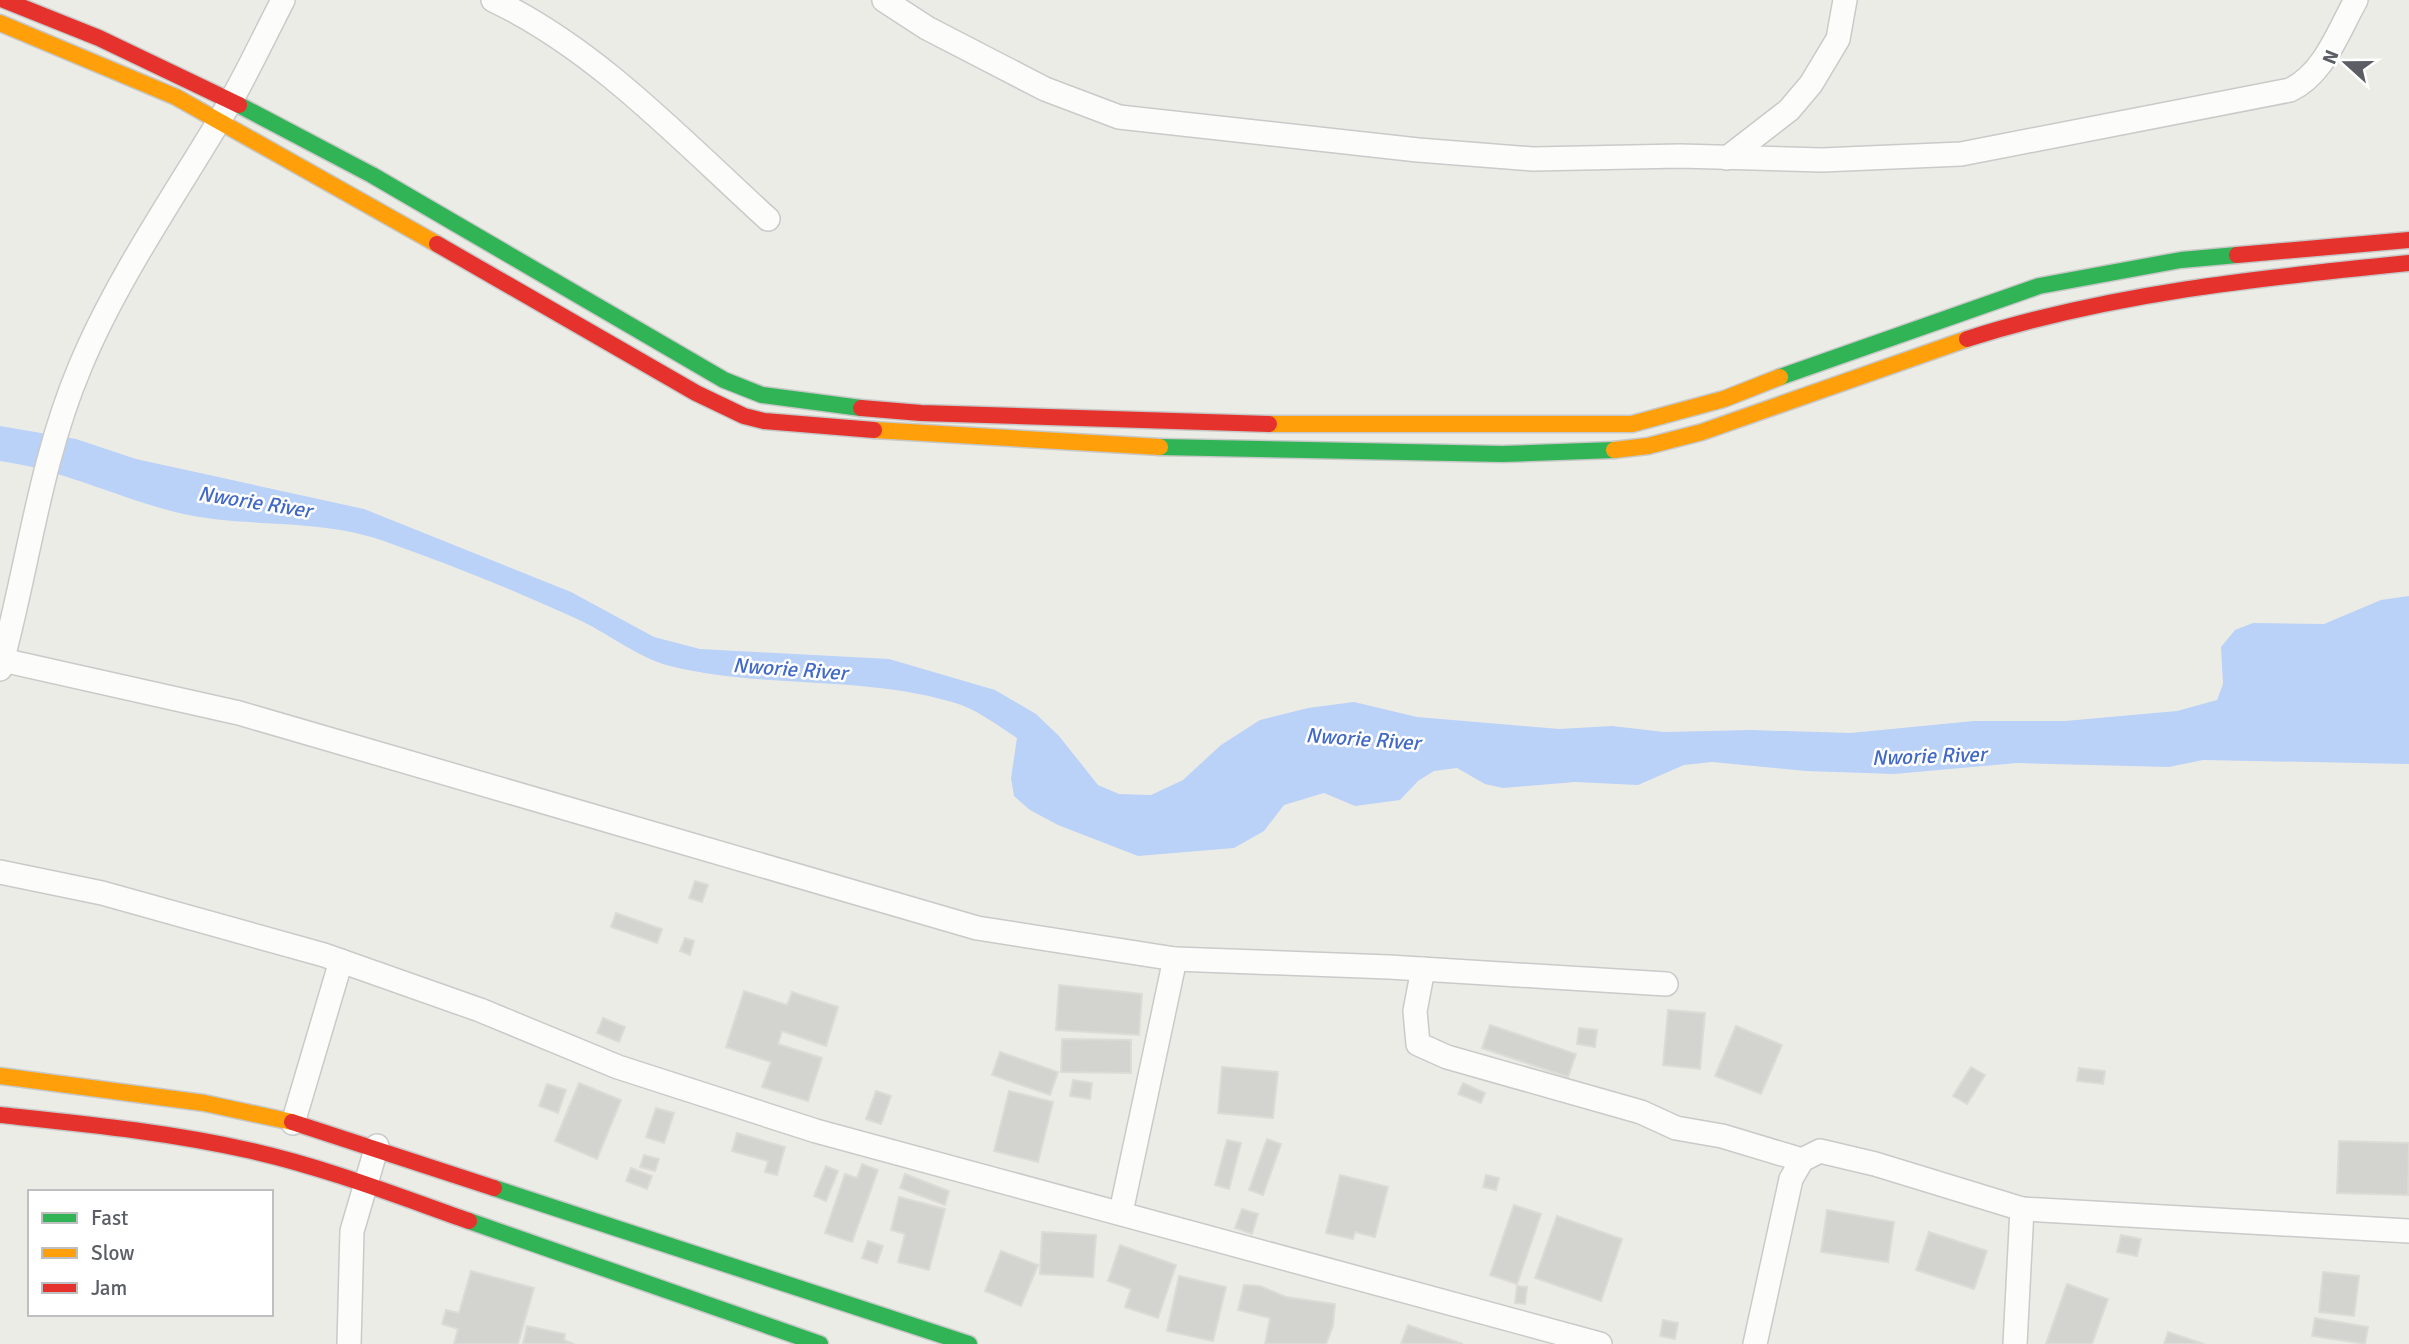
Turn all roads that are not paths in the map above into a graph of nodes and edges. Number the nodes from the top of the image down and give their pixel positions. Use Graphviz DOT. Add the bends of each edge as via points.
graph roads {
  1 [pos="4,0"];
  2 [pos="283,0"];
  3 [pos="493,0"];
  4 [pos="884,0"];
  5 [pos="1845,0"];
  6 [pos="2356,0"];
  7 [pos="0,23"];
  8 [pos="232,99"];
  9 [pos="219,120"];
  10 [pos="1727,158"];
  11 [pos="768,219"];
  12 [pos="2409,240"];
  13 [pos="2409,263"];
  14 [pos="1,665"];
  15 [pos="0,872"];
  16 [pos="1175,959"];
  17 [pos="341,961"];
  18 [pos="1423,969"];
  19 [pos="1666,984"];
  20 [pos="0,1076"];
  21 [pos="0,1115"];
  22 [pos="293,1122"];
  23 [pos="377,1146"];
  24 [pos="1802,1160"];
  25 [pos="364,1182"];
  26 [pos="2022,1209"];
  27 [pos="1121,1212"];
  28 [pos="2409,1231"];
  29 [pos="349,1344"];
  30 [pos="820,1344"];
  31 [pos="969,1344"];
  32 [pos="1600,1344"];
  33 [pos="1755,1344"];
  34 [pos="2015,1344"];
  1 -- 8 [label="main road" via="188,76"];
  2 -- 8 [label="street"];
  3 -- 11 [label="street" via="547,31 603,72"];
  4 -- 10 [label="street" via="1045,89 1119,117 1520,158"];
  5 -- 10 [label="street" via="1838,39 1811,84 1789,110"];
  6 -- 10 [label="street" via="2317,71 2290,90 1961,154 1822,160"];
  7 -- 9 [label="main road" via="176,97"];
  8 -- 9 [label="street"];
  8 -- 12 [label="main road" via="745,389 813,404 921,413 1345,426 1632,424 1724,399 2039,286 2181,260"];
  9 -- 13 [label="main road" via="696,393 744,416 901,434 1233,450 1626,449 1694,437 1897,363 2064,312 2173,291"];
  9 -- 14 [label="street" via="81,364 40,486"];
  14 -- 16 [label="street" via="239,713 978,928"];
  15 -- 17 [label="street" via="102,893"];
  16 -- 18 [label="street"];
  16 -- 27 [label="street"];
  17 -- 22 [label="street"];
  17 -- 27 [label="street" via="480,1010 618,1067 816,1131"];
  18 -- 19 [label="street"];
  18 -- 24 [label="street" via="1415,1010 1418,1044 1447,1057 1641,1112 1676,1128 1722,1136"];
  20 -- 22 [label="main road" via="191,1101"];
  21 -- 25 [label="main road" via="155,1132 253,1151"];
  22 -- 23 [label="main road"];
  23 -- 25 [label="street"];
  23 -- 31 [label="main road" via="622,1232 872,1309"];
  24 -- 26 [label="street" via="1820,1151"];
  24 -- 33 [label="street" via="1790,1178"];
  25 -- 29 [label="street" via="352,1231"];
  25 -- 30 [label="main road" via="713,1310"];
  26 -- 28 [label="street"];
  26 -- 34 [label="street"];
  27 -- 32 [label="street"];
}
